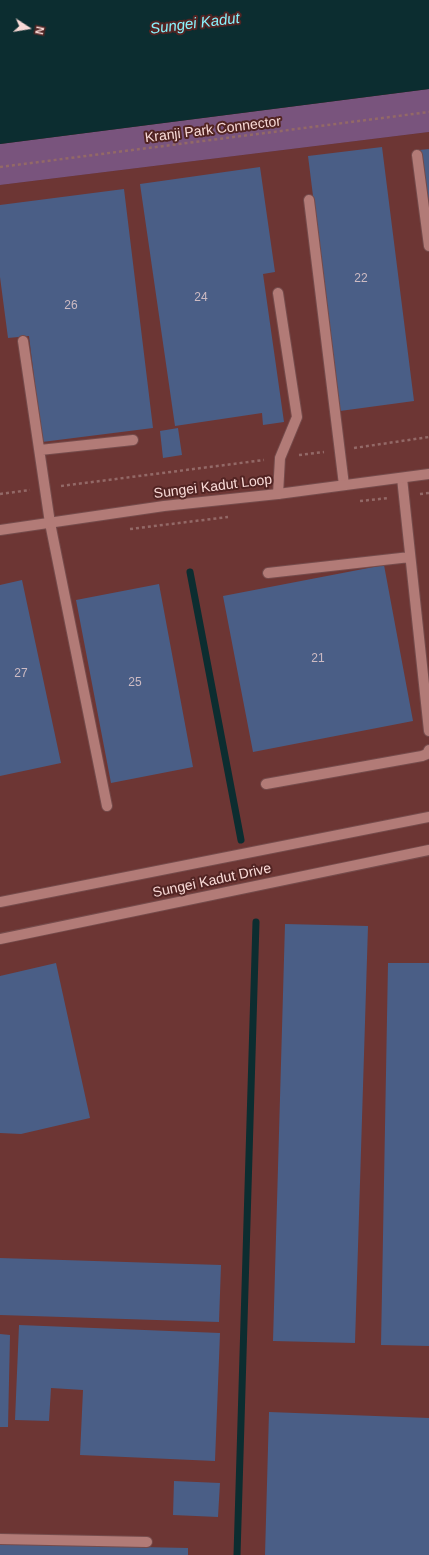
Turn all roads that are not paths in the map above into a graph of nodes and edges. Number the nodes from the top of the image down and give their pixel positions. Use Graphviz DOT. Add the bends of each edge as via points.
graph roads {
  1 [pos="417,155"];
  2 [pos="309,200"];
  3 [pos="429,246"];
  4 [pos="278,292"];
  5 [pos="23,340"];
  6 [pos="133,440"];
  7 [pos="40,450"];
  8 [pos="429,474"];
  9 [pos="402,478"];
  10 [pos="344,485"];
  11 [pos="278,494"];
  12 [pos="50,523"];
  13 [pos="0,530"];
  14 [pos="410,557"];
  15 [pos="268,574"];
  16 [pos="429,731"];
  17 [pos="429,750"];
  18 [pos="266,784"];
  19 [pos="107,806"];
  20 [pos="429,816"];
  21 [pos="429,850"];
  22 [pos="0,902"];
  23 [pos="0,938"];
  24 [pos="0,1539"];
  25 [pos="147,1542"];
  1 -- 3 [label="main road"];
  2 -- 10 [label="main road"];
  4 -- 11 [label="main road" via="297,417 280,458"];
  5 -- 7 [label="main road"];
  6 -- 7 [label="main road"];
  7 -- 12 [label="main road"];
  8 -- 9 [label="main road, Sungei Kadut Loop"];
  9 -- 10 [label="main road, Sungei Kadut Loop"];
  9 -- 14 [label="main road"];
  10 -- 11 [label="main road, Sungei Kadut Loop"];
  11 -- 12 [label="main road, Sungei Kadut Loop" via="164,506"];
  12 -- 13 [label="main road, Sungei Kadut Loop"];
  12 -- 19 [label="main road"];
  14 -- 15 [label="main road"];
  14 -- 16 [label="main road"];
  17 -- 18 [label="main road" via="422,756"];
  20 -- 22 [label="main road, Sungei Kadut Drive"];
  21 -- 23 [label="main road, Sungei Kadut Drive"];
  24 -- 25 [label="main road"];
}
